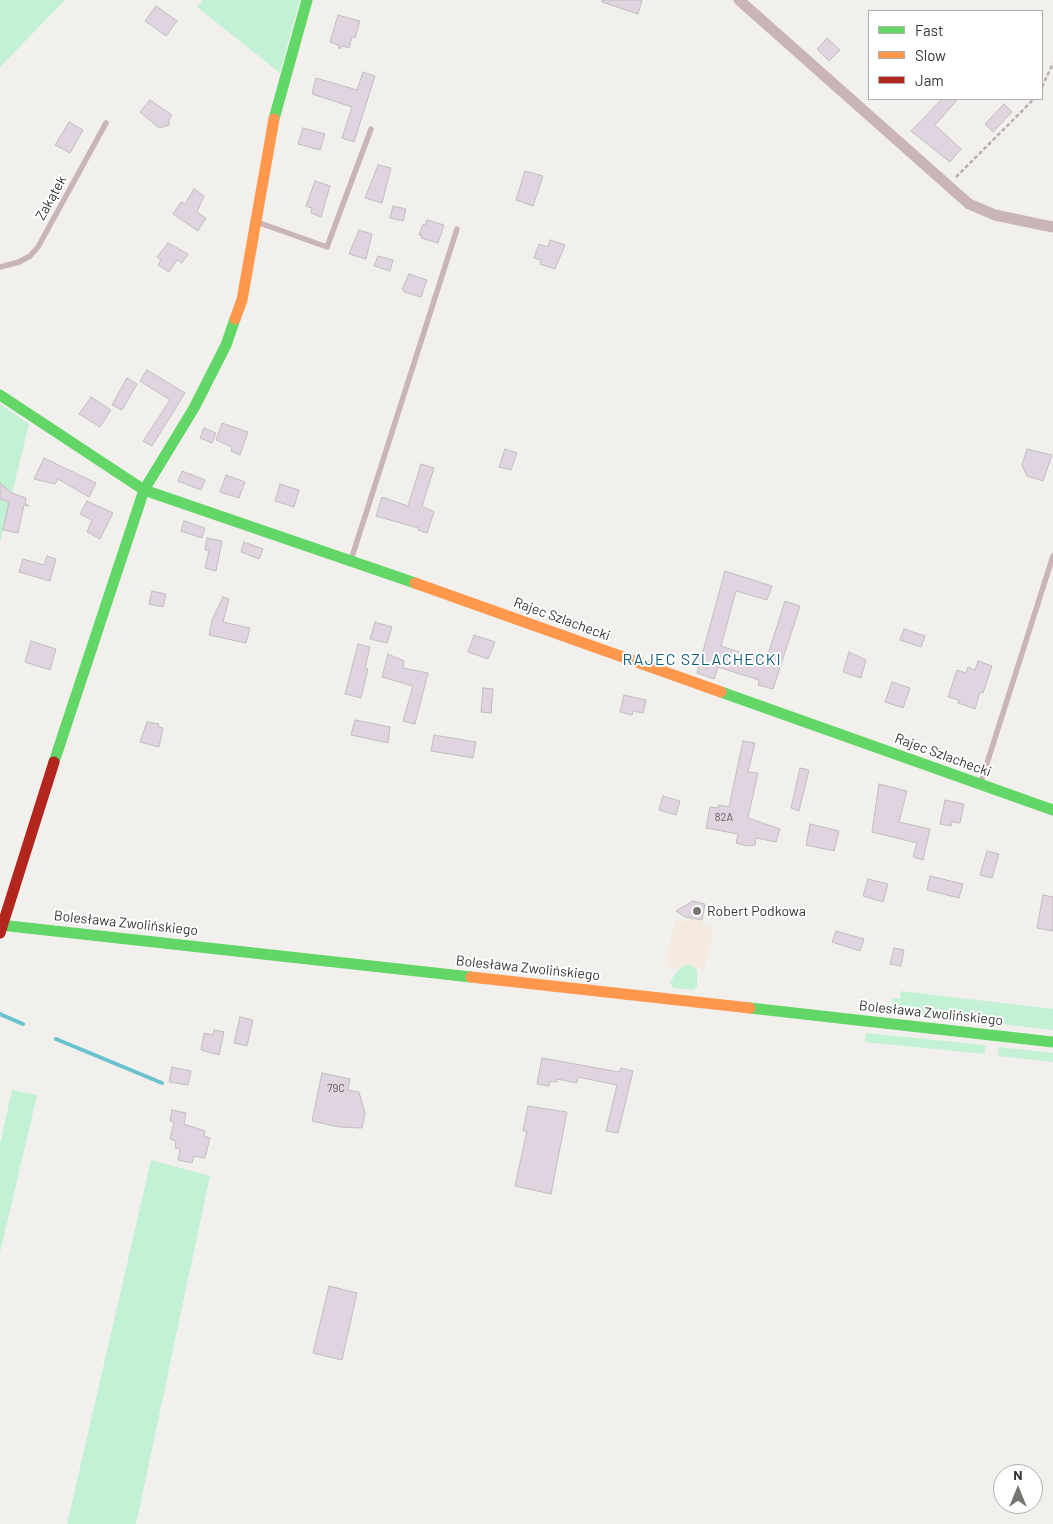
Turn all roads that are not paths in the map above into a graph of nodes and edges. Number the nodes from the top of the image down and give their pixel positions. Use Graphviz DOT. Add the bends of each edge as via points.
graph roads {
  1 [pos="307,0"];
  2 [pos="739,0"];
  3 [pos="106,123"];
  4 [pos="371,129"];
  5 [pos="257,222"];
  6 [pos="1053,228"];
  7 [pos="457,229"];
  8 [pos="0,267"];
  9 [pos="0,395"];
  10 [pos="144,490"];
  11 [pos="1053,556"];
  12 [pos="351,560"];
  13 [pos="980,784"];
  14 [pos="1053,810"];
  15 [pos="1,928"];
  16 [pos="1053,1042"];
  1 -- 5 [label="street" via="271,130"];
  2 -- 6 [label="street" via="969,204 995,215"];
  3 -- 8 [label="lane, Zakątek" via="38,247 19,262"];
  4 -- 5 [label="lane" via="327,247"];
  5 -- 10 [label="street" via="242,300 226,345 194,408"];
  7 -- 12 [label="lane"];
  9 -- 10 [label="street, Rajec Szlachecki"];
  10 -- 12 [label="street, Rajec Szlachecki"];
  10 -- 15 [label="street"];
  11 -- 13 [label="lane"];
  12 -- 13 [label="street, Rajec Szlachecki"];
  13 -- 14 [label="street, Rajec Szlachecki"];
  15 -- 16 [label="street, Bolesława Zwolińskiego"];
}
